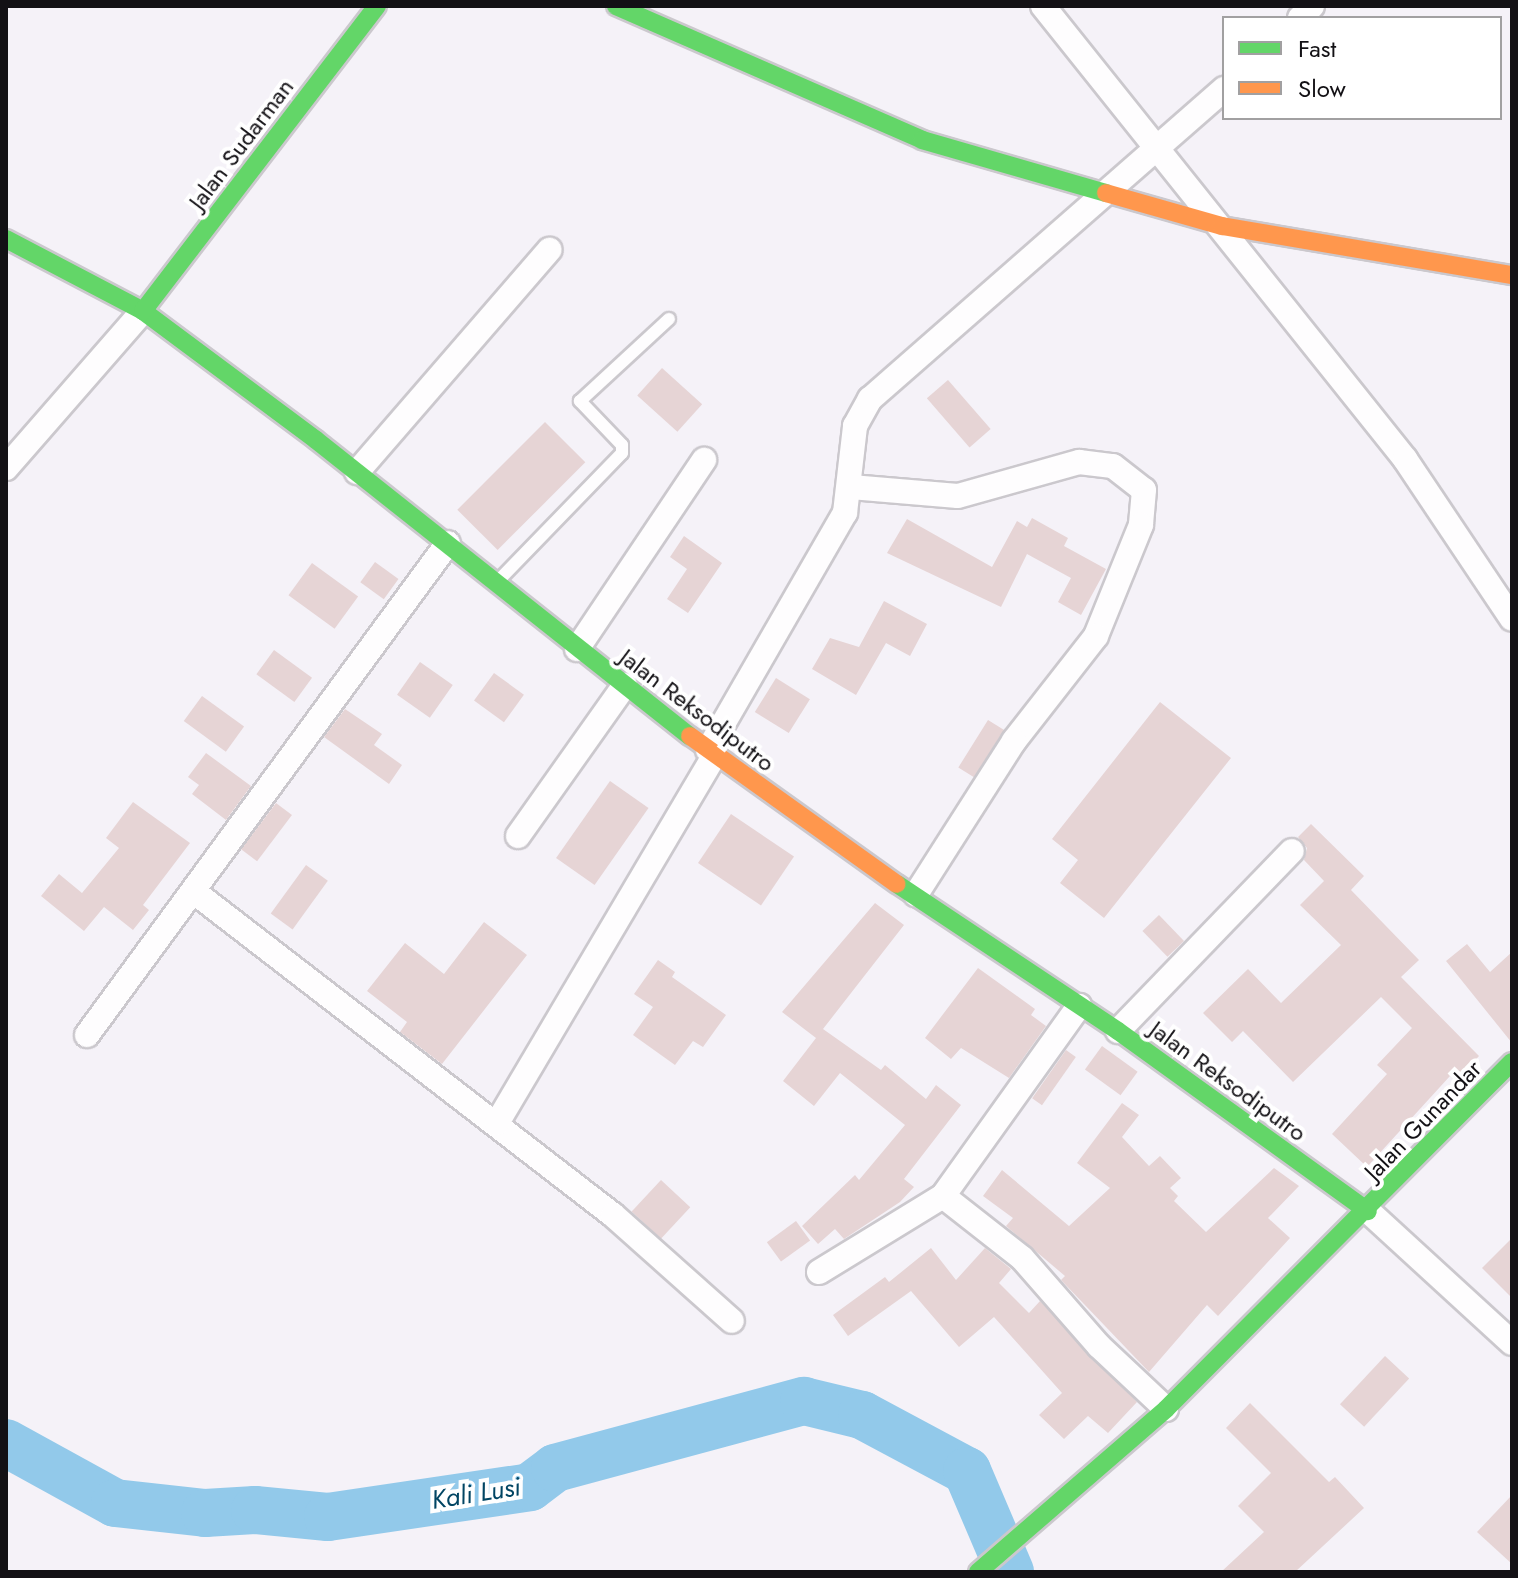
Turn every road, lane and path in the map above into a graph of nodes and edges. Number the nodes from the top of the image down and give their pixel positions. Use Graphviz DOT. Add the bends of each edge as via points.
graph roads {
  1 [pos="377,6"];
  2 [pos="616,6"];
  3 [pos="1043,6"];
  4 [pos="1222,91"];
  5 [pos="1158,148"];
  6 [pos="1112,191"];
  7 [pos="1222,226"];
  8 [pos="6,239"];
  9 [pos="549,250"];
  10 [pos="1512,275"];
  11 [pos="148,315"];
  12 [pos="669,319"];
  13 [pos="704,460"];
  14 [pos="6,468"];
  15 [pos="357,472"];
  16 [pos="851,487"];
  17 [pos="448,543"];
  18 [pos="496,583"];
  19 [pos="1512,619"];
  20 [pos="577,649"];
  21 [pos="625,685"];
  22 [pos="712,752"];
  23 [pos="518,836"];
  24 [pos="1292,851"];
  25 [pos="193,891"];
  26 [pos="916,894"];
  27 [pos="1079,1006"];
  28 [pos="1118,1031"];
  29 [pos="87,1035"];
  30 [pos="1512,1062"];
  31 [pos="497,1123"];
  32 [pos="943,1196"];
  33 [pos="1368,1211"];
  34 [pos="819,1272"];
  35 [pos="732,1321"];
  36 [pos="1512,1343"];
  37 [pos="1166,1409"];
  38 [pos="978,1572"];
  1 -- 11 [label="main road, Jalan Sudarman"];
  2 -- 6 [label="main road" via="885,127"];
  3 -- 5 [label="street"];
  4 -- 5 [label="street"];
  5 -- 6 [label="street"];
  5 -- 7 [label="street"];
  6 -- 7 [label="main road"];
  6 -- 16 [label="street" via="870,399 855,426"];
  7 -- 10 [label="main road"];
  7 -- 19 [label="street" via="1405,459"];
  8 -- 11 [label="main road, Jalan Reksodiputro"];
  9 -- 15 [label="street"];
  11 -- 14 [label="street"];
  11 -- 15 [label="main road, Jalan Reksodiputro"];
  12 -- 18 [label="lane" via="580,401 622,445 622,453"];
  13 -- 20 [label="street"];
  15 -- 17 [label="main road, Jalan Reksodiputro"];
  16 -- 22 [label="street" via="833,539"];
  16 -- 26 [label="street" via="958,496 1079,462 1113,466 1144,490 1141,525 1096,636 1014,741"];
  17 -- 18 [label="main road, Jalan Reksodiputro"];
  17 -- 25 [label="street"];
  18 -- 20 [label="main road, Jalan Reksodiputro"];
  20 -- 21 [label="main road, Jalan Reksodiputro"];
  21 -- 22 [label="main road, Jalan Reksodiputro"];
  21 -- 23 [label="street"];
  22 -- 26 [label="main road, Jalan Reksodiputro"];
  22 -- 31 [label="street"];
  24 -- 28 [label="street"];
  25 -- 29 [label="street"];
  25 -- 31 [label="street"];
  26 -- 27 [label="main road, Jalan Reksodiputro"];
  27 -- 28 [label="main road, Jalan Reksodiputro"];
  27 -- 32 [label="street"];
  28 -- 33 [label="main road, Jalan Reksodiputro"];
  30 -- 33 [label="main road, Jalan Gunandar"];
  31 -- 35 [label="street" via="613,1215"];
  32 -- 34 [label="street"];
  32 -- 37 [label="street" via="1022,1258 1099,1346"];
  33 -- 36 [label="street"];
  33 -- 37 [label="main road, Jalan Gunandar"];
  37 -- 38 [label="main road, Jalan Gunandar"];
}
